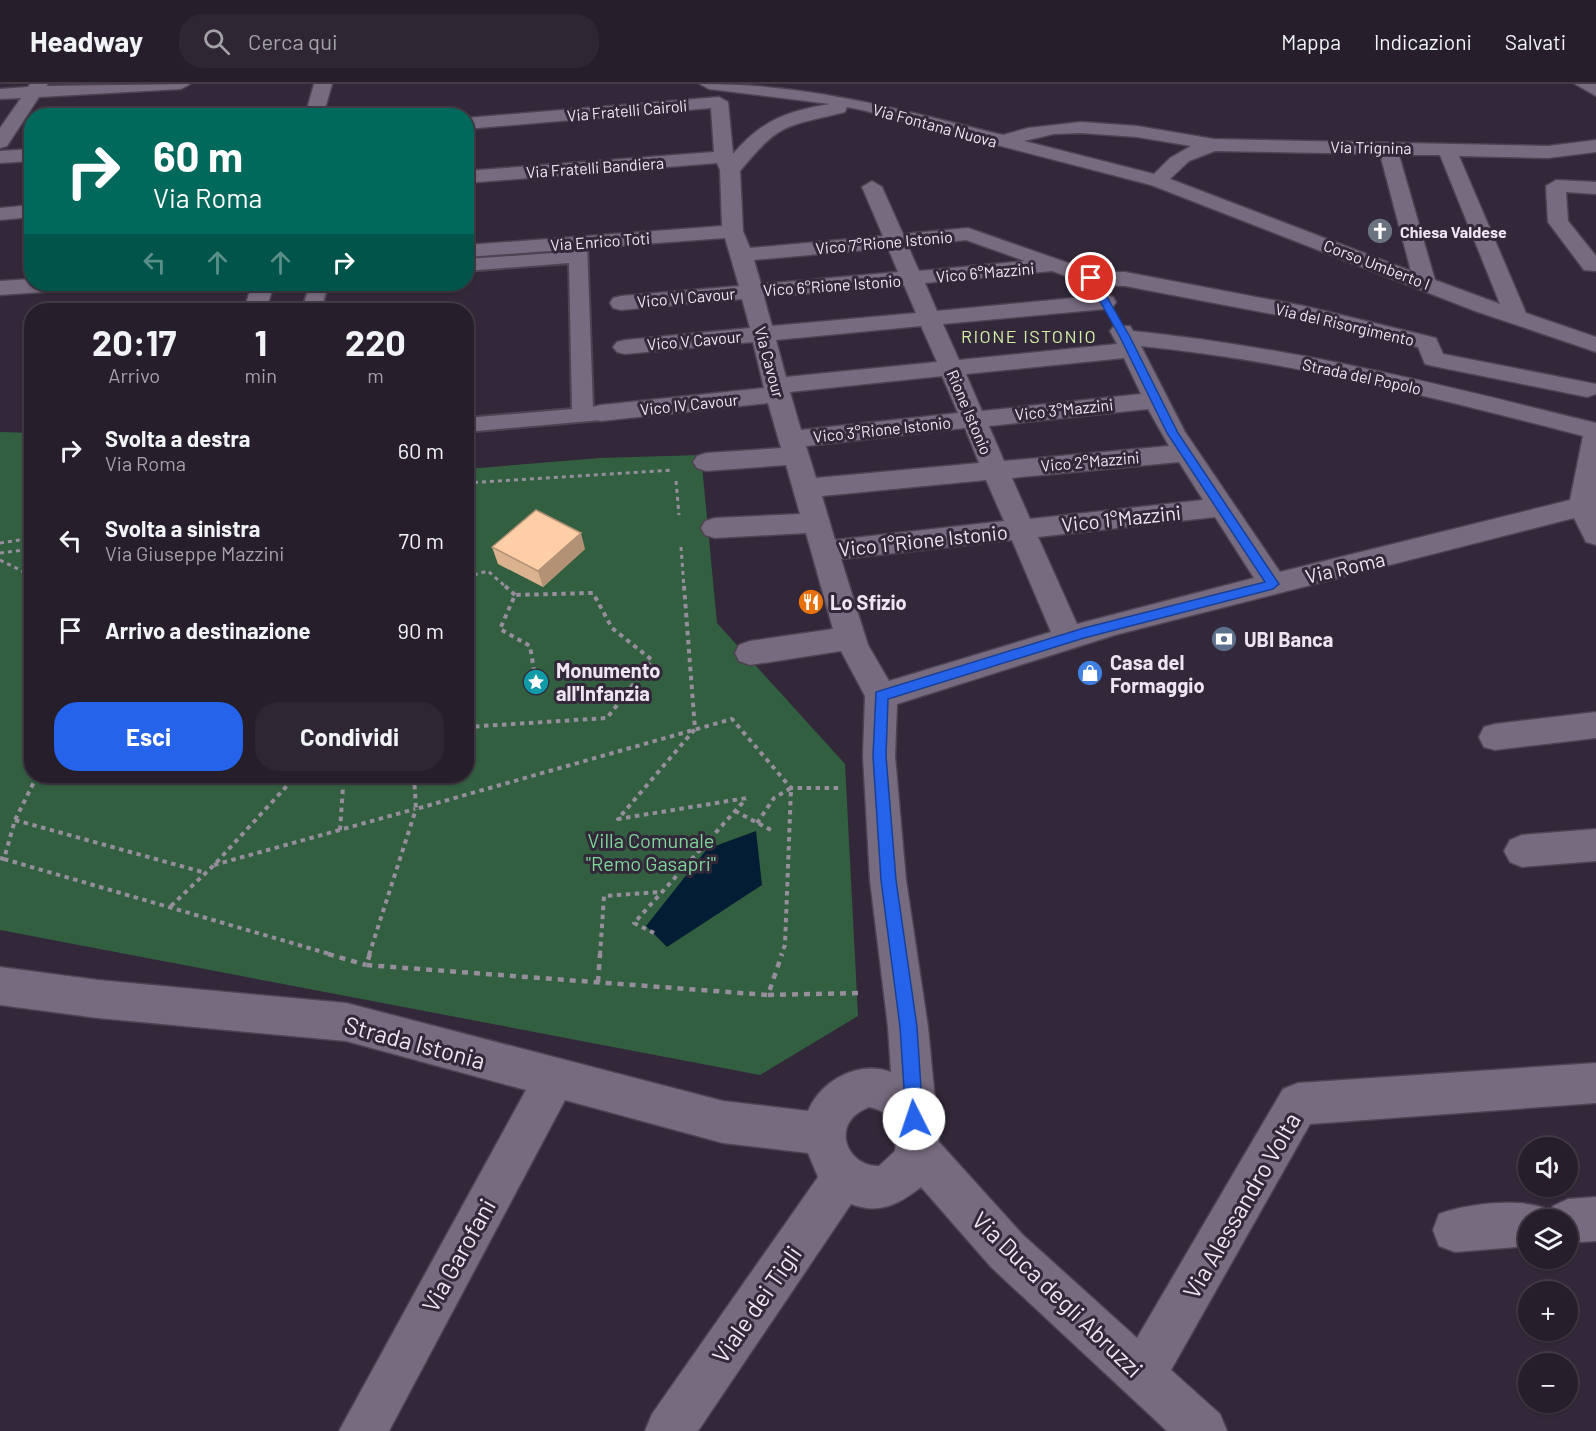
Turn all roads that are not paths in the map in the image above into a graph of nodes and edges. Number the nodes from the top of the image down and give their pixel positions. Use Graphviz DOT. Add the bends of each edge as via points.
graph roads {
  1 [pos="181,84"];
  2 [pos="323,84"];
  3 [pos="709,84"];
  4 [pos="1584,84"];
  5 [pos="37,88"];
  6 [pos="1596,91"];
  7 [pos="0,94"];
  8 [pos="866,95"];
  9 [pos="316,108"];
  10 [pos="474,123"];
  11 [pos="0,142"];
  12 [pos="1000,142"];
  13 [pos="1214,145"];
  14 [pos="1596,146"];
  15 [pos="1388,148"];
  16 [pos="1447,149"];
  17 [pos="1548,152"];
  18 [pos="24,156"];
  19 [pos="0,157"];
  20 [pos="727,164"];
  21 [pos="474,177"];
  22 [pos="1158,181"];
  23 [pos="1556,186"];
  24 [pos="872,187"];
  25 [pos="1596,189"];
  26 [pos="24,212"];
  27 [pos="0,214"];
  28 [pos="733,231"];
  29 [pos="896,241"];
  30 [pos="578,250"];
  31 [pos="474,251"];
  32 [pos="742,255"];
  33 [pos="474,264"];
  34 [pos="1596,265"];
  35 [pos="1057,266"];
  36 [pos="1091,278"];
  37 [pos="913,279"];
  38 [pos="1425,282"];
  39 [pos="24,286"];
  40 [pos="0,288"];
  41 [pos="751,291"];
  42 [pos="1105,302"];
  43 [pos="621,303"];
  44 [pos="1517,318"];
  45 [pos="930,319"];
  46 [pos="762,334"];
  47 [pos="1128,343"];
  48 [pos="1589,343"];
  49 [pos="626,347"];
  50 [pos="951,368"];
  51 [pos="777,390"];
  52 [pos="1590,392"];
  53 [pos="1156,400"];
  54 [pos="592,414"];
  55 [pos="972,418"];
  56 [pos="474,423"];
  57 [pos="1596,431"];
  58 [pos="794,447"];
  59 [pos="1186,453"];
  60 [pos="706,462"];
  61 [pos="995,470"];
  62 [pos="807,488"];
  63 [pos="1589,506"];
  64 [pos="1222,507"];
  65 [pos="817,523"];
  66 [pos="715,528"];
  67 [pos="1021,529"];
  68 [pos="1596,535"];
  69 [pos="825,551"];
  70 [pos="1273,584"];
  71 [pos="1068,637"];
  72 [pos="851,638"];
  73 [pos="750,653"];
  74 [pos="881,696"];
  75 [pos="1596,725"];
  76 [pos="1496,737"];
  77 [pos="1596,845"];
  78 [pos="1522,851"];
  79 [pos="0,986"];
  80 [pos="554,1079"];
  81 [pos="1596,1083"];
  82 [pos="824,1134"];
  83 [pos="916,1135"];
  84 [pos="844,1177"];
  85 [pos="1596,1219"];
  86 [pos="1578,1220"];
  87 [pos="1518,1225"];
  88 [pos="1455,1230"];
  89 [pos="1142,1375"];
  90 [pos="363,1431"];
  91 [pos="669,1431"];
  92 [pos="1203,1431"];
  1 -- 5 [label="street"];
  2 -- 9 [label="street"];
  3 -- 8 [label="street, Via Fontana Nuova" via="821,97"];
  4 -- 6 [label="street"];
  5 -- 7 [label="street"];
  5 -- 11 [label="street"];
  8 -- 12 [label="street, Via Fontana Nuova"];
  8 -- 20 [label="street" via="784,121"];
  10 -- 20 [label="street, Via Fratelli Cairoli" via="719,102"];
  12 -- 13 [label="street" via="1019,135 1063,129 1158,134"];
  12 -- 22 [label="street, Via Fontana Nuova"];
  13 -- 15 [label="street, Via Trignina"];
  13 -- 22 [label="street, Via Trignina" via="1190,151"];
  14 -- 17 [label="street, Via Trignina"];
  15 -- 16 [label="street, Via Trignina"];
  15 -- 38 [label="street"];
  16 -- 17 [label="street, Via Trignina"];
  16 -- 44 [label="street"];
  17 -- 23 [label="street"];
  18 -- 19 [label="street"];
  20 -- 21 [label="street, Via Fratelli Bandiera"];
  20 -- 28 [label="street, Via Cavour"];
  22 -- 38 [label="street, Corso Umberto I"];
  23 -- 25 [label="street"];
  23 -- 34 [label="street" via="1558,222"];
  24 -- 29 [label="street, Rione Istonio"];
  26 -- 27 [label="street"];
  28 -- 30 [label="street, Via Enrico Toti"];
  28 -- 32 [label="street, Via Cavour"];
  29 -- 32 [label="street, Vico 7°Rione Istonio"];
  29 -- 35 [label="street, Vico 7°Rione Istonio" via="968,234"];
  29 -- 37 [label="street, Rione Istonio"];
  30 -- 31 [label="street, Via Enrico Toti"];
  30 -- 33 [label="lane"];
  30 -- 54 [label="lane"];
  32 -- 41 [label="street, Via Cavour"];
  35 -- 36 [label="street, Vico 7°Rione Istonio"];
  35 -- 37 [label="street, Vico 6°Mazzini"];
  36 -- 42 [label="street"];
  36 -- 52 [label="street, Via del Risorgimento" via="1125,279 1304,313 1428,343 1433,359"];
  37 -- 41 [label="street, Vico 6°Rione Istonio"];
  37 -- 45 [label="street, Rione Istonio"];
  38 -- 44 [label="street, Corso Umberto I"];
  39 -- 40 [label="street"];
  41 -- 43 [label="street, Vico VI Cavour"];
  41 -- 46 [label="street, Via Cavour"];
  42 -- 45 [label="street, Vico V Cavour"];
  42 -- 47 [label="street"];
  44 -- 48 [label="street, Corso Umberto I"];
  45 -- 46 [label="street, Vico V Cavour"];
  45 -- 50 [label="street, Rione Istonio"];
  46 -- 49 [label="street, Vico V Cavour"];
  46 -- 51 [label="street, Via Cavour"];
  47 -- 50 [label="street, Strada del Popolo"];
  47 -- 53 [label="street"];
  47 -- 57 [label="street, Strada del Popolo" via="1199,343 1361,374"];
  48 -- 52 [label="street"];
  50 -- 51 [label="street, Vico IV Cavour"];
  50 -- 55 [label="street, Rione Istonio"];
  51 -- 54 [label="street, Vico IV Cavour"];
  51 -- 58 [label="street, Via Cavour"];
  52 -- 57 [label="street"];
  53 -- 55 [label="street, Vico 3°Mazzini"];
  53 -- 59 [label="street"];
  54 -- 56 [label="lane"];
  55 -- 58 [label="street, Vico 3°Rione Istonio"];
  55 -- 61 [label="street, Rione Istonio"];
  57 -- 63 [label="street"];
  58 -- 60 [label="street, Vico 3°Rione Istonio"];
  58 -- 62 [label="street, Via Cavour"];
  59 -- 61 [label="street, Vico 2°Mazzini"];
  59 -- 64 [label="street"];
  61 -- 62 [label="street, Vico 2°Mazzini"];
  61 -- 67 [label="street, Rione Istonio"];
  62 -- 65 [label="street, Via Cavour"];
  63 -- 68 [label="street"];
  63 -- 70 [label="street, Via Roma"];
  64 -- 67 [label="street, Vico 1°Mazzini"];
  64 -- 70 [label="street"];
  65 -- 66 [label="street"];
  65 -- 69 [label="street, Via Cavour"];
  67 -- 69 [label="street, Vico 1°Rione Istonio"];
  67 -- 71 [label="street, Rione Istonio"];
  69 -- 72 [label="street, Via Cavour"];
  70 -- 71 [label="street, Via Roma"];
  71 -- 74 [label="street, Via Roma"];
  72 -- 73 [label="street"];
  72 -- 74 [label="street, Via Cavour"];
  74 -- 83 [label="street" via="888,880 904,992"];
  75 -- 76 [label="street"];
  77 -- 78 [label="street"];
  79 -- 80 [label="street, Strada Istonia" via="346,1022"];
  80 -- 82 [label="street, Strada Istonia" via="723,1122"];
  80 -- 90 [label="street, Via Garofani"];
  81 -- 89 [label="street, Via Alessandro Volta" via="1298,1104"];
  82 -- 83 [label="street" via="833,1106 855,1089 869,1087 896,1095 907,1106"];
  82 -- 84 [label="street" via="829,1158"];
  83 -- 84 [label="street" via="912,1166 889,1186 873,1189"];
  83 -- 89 [label="street, Via Duca degli Abruzzi" via="1007,1251"];
  84 -- 91 [label="street, Viale dei Tigli"];
  85 -- 86 [label="street"];
  87 -- 88 [label="street"];
  89 -- 92 [label="street, Via Duca degli Abruzzi"];
}
